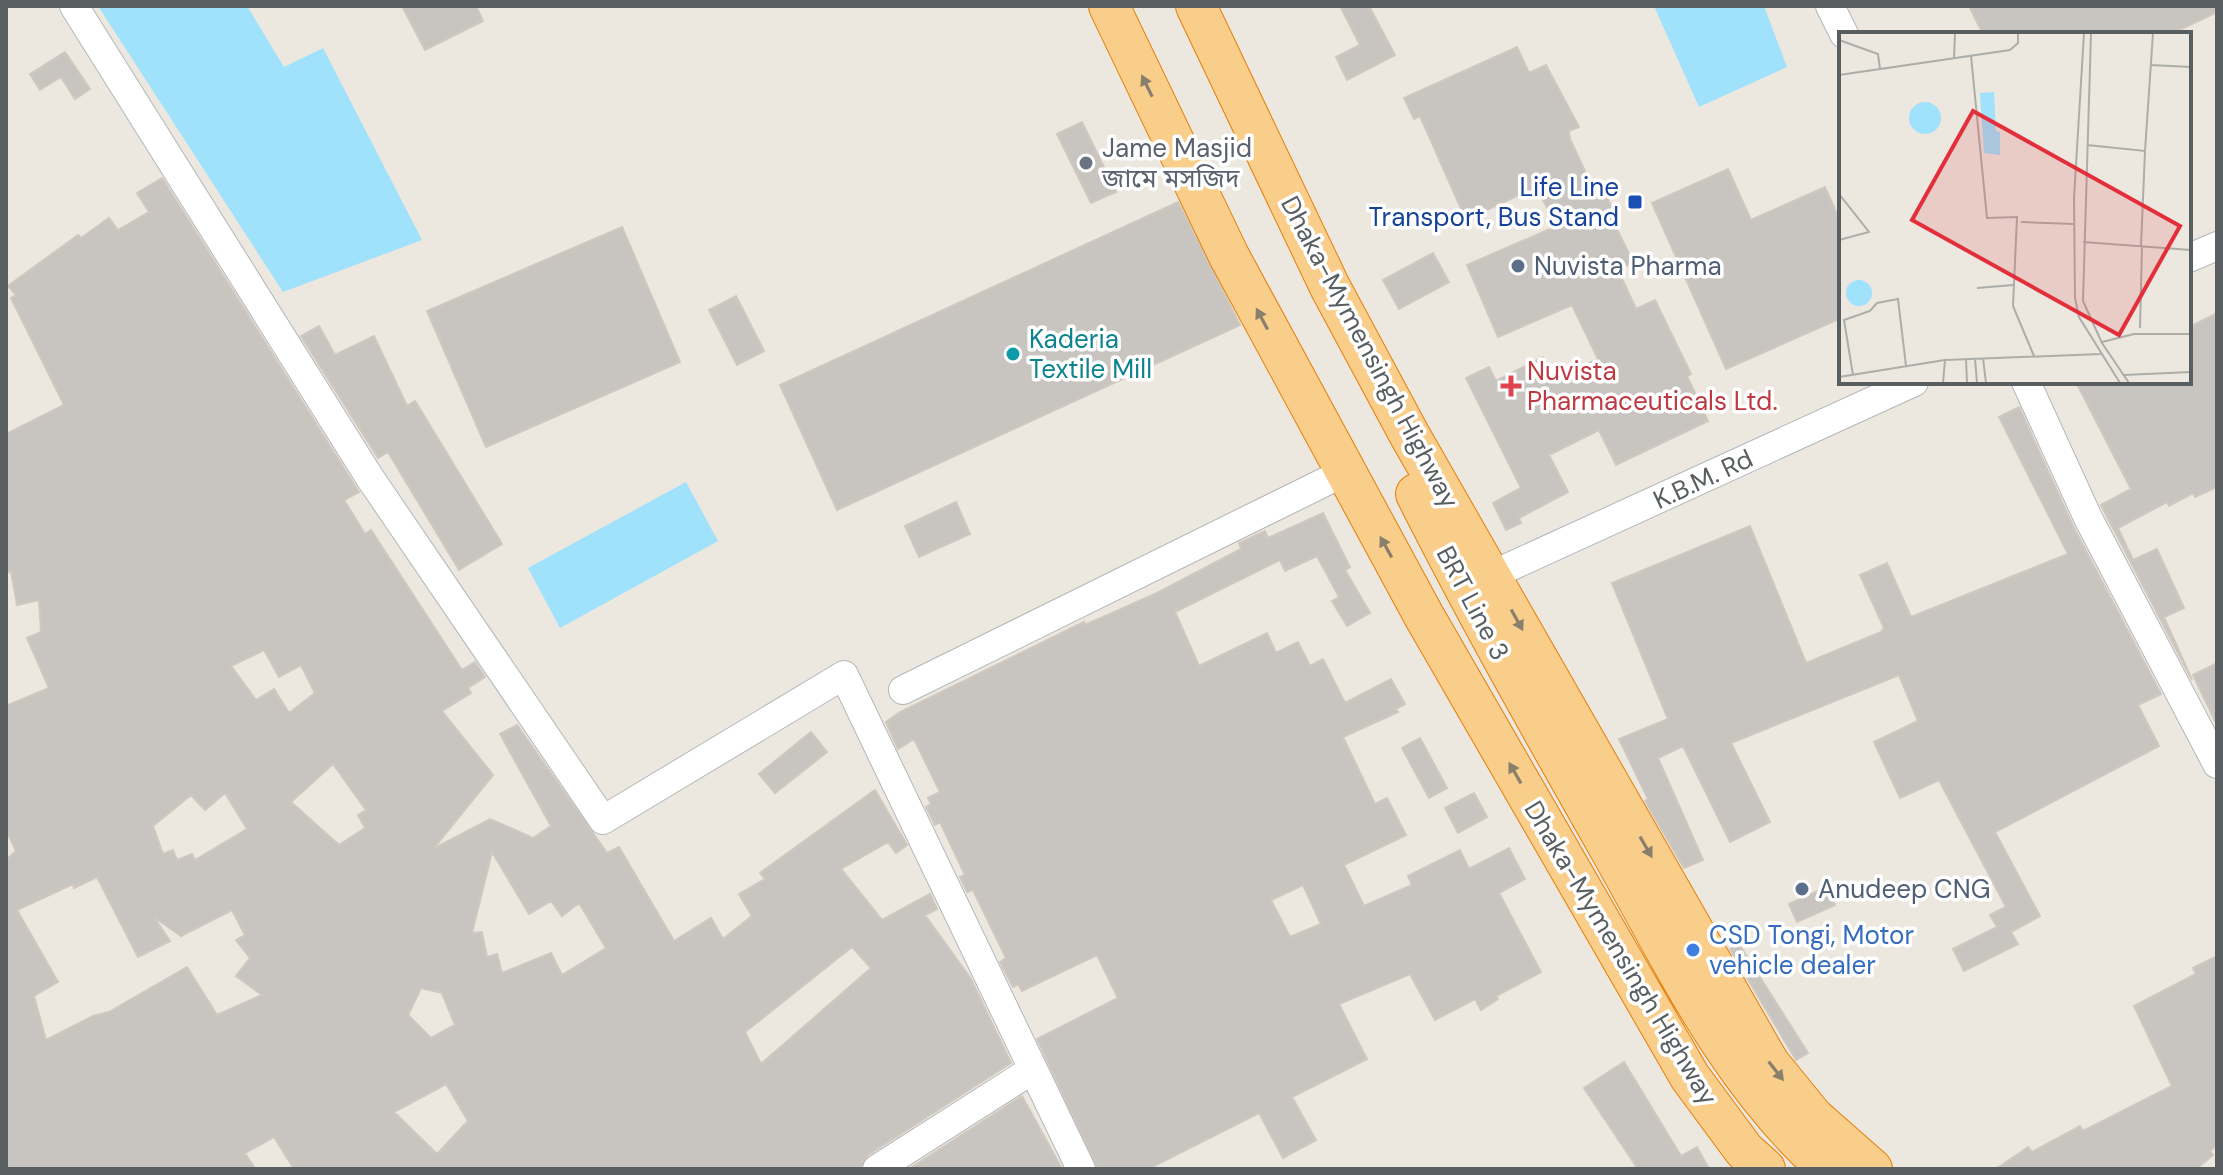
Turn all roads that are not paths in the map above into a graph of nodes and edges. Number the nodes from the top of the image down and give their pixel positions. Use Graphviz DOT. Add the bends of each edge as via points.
graph roads {
  1 [pos="74,6"];
  2 [pos="1109,6"];
  3 [pos="1167,6"];
  4 [pos="1196,6"];
  5 [pos="1830,6"];
  6 [pos="1843,32"];
  7 [pos="2217,246"];
  8 [pos="2191,257"];
  9 [pos="1910,384"];
  10 [pos="2027,384"];
  11 [pos="1345,472"];
  12 [pos="1492,575"];
  13 [pos="903,690"];
  14 [pos="2217,764"];
  15 [pos="1032,1070"];
  16 [pos="1072,1166"];
  17 [pos="877,1169"];
  18 [pos="1765,1169"];
  19 [pos="1828,1169"];
  20 [pos="1872,1169"];
  1 -- 15 [label="street" via="370,478 603,820 844,675"];
  11 -- 2 [label="highway, Dhaka-Mymensingh Highway, one-way" via="1229,256"];
  3 -- 19 [label="highway, BRT Line 3" via="1462,586 1717,1041 1789,1135"];
  4 -- 12 [label="highway, Dhaka-Mymensingh Highway" via="1330,287"];
  5 -- 6 [label="street"];
  7 -- 8 [label="street"];
  9 -- 12 [label="street, K.B.M. Rd"];
  10 -- 14 [label="street" via="2088,518"];
  11 -- 13 [label="street"];
  18 -- 11 [label="highway, Dhaka-Mymensingh Highway, one-way" via="1744,1150 1690,1077"];
  12 -- 20 [label="highway, Dhaka-Mymensingh Highway, one-way" via="1769,1063 1813,1117"];
  15 -- 16 [label="street"];
  15 -- 17 [label="street"];
}
